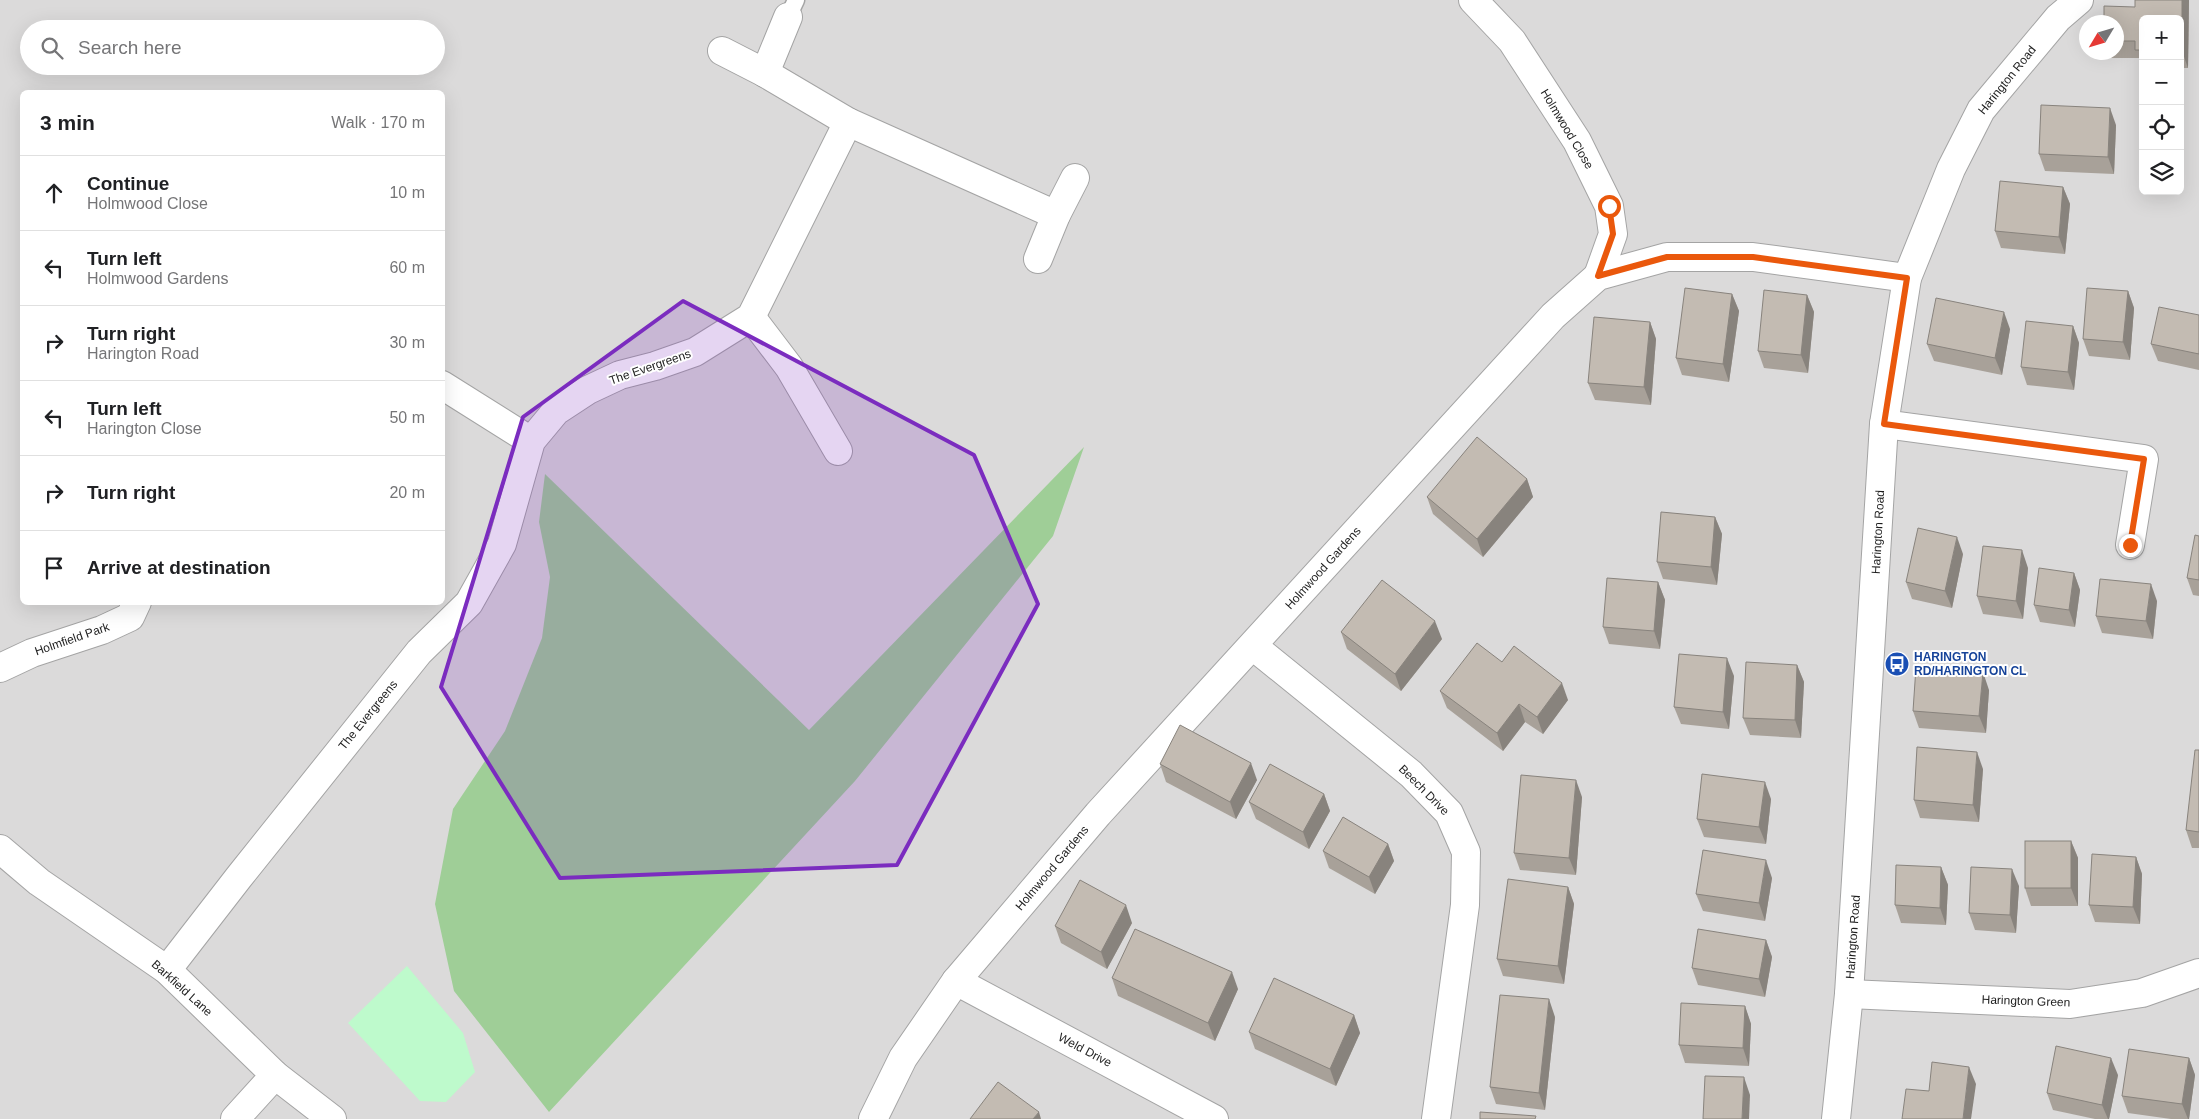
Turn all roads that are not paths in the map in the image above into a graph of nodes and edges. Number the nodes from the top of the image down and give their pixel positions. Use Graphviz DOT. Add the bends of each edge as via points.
graph roads {
  1 [pos="1473,0"];
  2 [pos="2079,0"];
  3 [pos="792,9"];
  4 [pos="722,51"];
  5 [pos="765,73"];
  6 [pos="848,122"];
  7 [pos="1075,178"];
  8 [pos="1056,215"];
  9 [pos="1038,259"];
  10 [pos="1598,276"];
  11 [pos="1907,278"];
  12 [pos="751,317"];
  13 [pos="445,387"];
  14 [pos="1884,424"];
  15 [pos="531,441"];
  16 [pos="838,451"];
  17 [pos="2130,545"];
  18 [pos="136,605"];
  19 [pos="1252,646"];
  20 [pos="0,668"];
  21 [pos="0,849"];
  22 [pos="166,970"];
  23 [pos="2199,973"];
  24 [pos="956,981"];
  25 [pos="1849,994"];
  26 [pos="275,1075"];
  27 [pos="235,1119"];
  28 [pos="332,1119"];
  29 [pos="874,1119"];
  30 [pos="1214,1119"];
  31 [pos="1436,1119"];
  32 [pos="1836,1119"];
  1 -- 10 [label="street, Holmwood Close" via="1512,41 1577,142 1609,206 1613,234"];
  2 -- 11 [label="street, Harington Road" via="2058,18 1981,110 1951,169"];
  3 -- 5 [label="street"];
  4 -- 5 [label="street"];
  5 -- 6 [label="street"];
  6 -- 8 [label="street"];
  6 -- 12 [label="street"];
  7 -- 8 [label="street"];
  8 -- 9 [label="street"];
  10 -- 11 [label="street, Holmwood Gardens" via="1667,257 1753,257"];
  10 -- 19 [label="street, Holmwood Gardens" via="1553,316"];
  11 -- 14 [label="street, Harington Road"];
  12 -- 15 [label="street, The Evergreens" via="695,352 620,375 588,390 556,411"];
  12 -- 16 [label="street" via="789,366"];
  13 -- 15 [label="street"];
  14 -- 17 [label="street" via="2144,459"];
  14 -- 25 [label="street, Harington Road"];
  15 -- 22 [label="street, The Evergreens" via="502,544 469,603 419,652"];
  18 -- 20 [label="street, Holmfield Park" via="130,617"];
  19 -- 24 [label="street, Holmwood Gardens" via="1098,814"];
  19 -- 31 [label="street, Beech Drive" via="1412,774 1449,813 1466,852 1465,905"];
  21 -- 22 [label="street, Barkfield Lane" via="38,882"];
  22 -- 26 [label="street, Barkfield Lane"];
  23 -- 25 [label="street, Harington Green" via="2142,993 2070,1004"];
  24 -- 29 [label="street, Holmwood Gardens" via="903,1058"];
  24 -- 30 [label="street, Weld Drive"];
  25 -- 32 [label="street, Harington Road"];
  26 -- 27 [label="street"];
  26 -- 28 [label="street, Barkfield Lane"];
}
